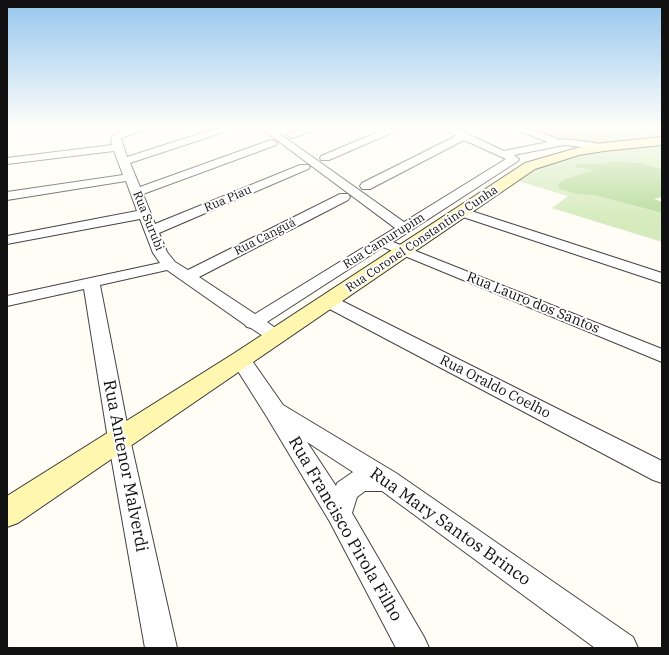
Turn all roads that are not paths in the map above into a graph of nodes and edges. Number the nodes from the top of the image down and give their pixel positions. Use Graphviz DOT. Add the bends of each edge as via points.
graph roads {
  1 [pos="18,160"];
  2 [pos="128,160"];
  3 [pos="224,160"];
  4 [pos="309,160"];
  5 [pos="418,160"];
  6 [pos="518,160"];
  7 [pos="124,161"];
  8 [pos="7,162"];
  9 [pos="304,167"];
  10 [pos="130,176"];
  11 [pos="366,186"];
  12 [pos="136,192"];
  13 [pos="7,196"];
  14 [pos="344,197"];
  15 [pos="464,203"];
  16 [pos="144,214"];
  17 [pos="404,228"];
  18 [pos="152,231"];
  19 [pos="7,240"];
  20 [pos="382,242"];
  21 [pos="403,251"];
  22 [pos="170,265"];
  23 [pos="187,277"];
  24 [pos="662,278"];
  25 [pos="91,283"];
  26 [pos="7,301"];
  27 [pos="328,301"];
  28 [pos="254,323"];
  29 [pos="275,336"];
  30 [pos="662,356"];
  31 [pos="241,360"];
  32 [pos="275,411"];
  33 [pos="119,439"];
  34 [pos="662,474"];
  35 [pos="387,481"];
  36 [pos="7,513"];
  37 [pos="339,514"];
  38 [pos="161,648"];
  39 [pos="413,648"];
  40 [pos="622,648"];
  1 -- 8 [label="street"];
  2 -- 7 [label="street"];
  3 -- 12 [label="street"];
  4 -- 17 [label="street"];
  5 -- 11 [label="street"];
  6 -- 15 [label="street, Rua Coronel Constantino Cunha"];
  7 -- 10 [label="street, Rua Surubi"];
  9 -- 18 [label="street, Rua Piau"];
  10 -- 12 [label="street, Rua Surubi"];
  10 -- 13 [label="street"];
  12 -- 16 [label="street, Rua Surubi"];
  14 -- 23 [label="street, Rua Canguá"];
  15 -- 17 [label="street, Rua Camurupim"];
  15 -- 21 [label="street, Rua Coronel Constantino Cunha"];
  15 -- 24 [label="street"];
  16 -- 18 [label="street, Rua Surubi"];
  16 -- 19 [label="street"];
  17 -- 20 [label="street, Rua Camurupim"];
  18 -- 22 [label="street, Rua Surubi" via="160,253"];
  20 -- 21 [label="street, Rua Lauro dos Santos"];
  20 -- 28 [label="street, Rua Camurupim"];
  21 -- 27 [label="street, Rua Coronel Constantino Cunha"];
  21 -- 30 [label="street, Rua Lauro dos Santos"];
  22 -- 23 [label="street, Rua Surubi"];
  22 -- 25 [label="street"];
  23 -- 28 [label="street, Rua Surubi"];
  25 -- 26 [label="street"];
  25 -- 33 [label="street, Rua Antenor Malverdi"];
  27 -- 29 [label="street, Rua Coronel Constantino Cunha"];
  27 -- 34 [label="street, Rua Oraldo Coelho"];
  28 -- 29 [label="street, Rua Surubi"];
  29 -- 31 [label="street, Rua Coronel Constantino Cunha"];
  31 -- 32 [label="street"];
  31 -- 33 [label="street, Rua Coronel Constantino Cunha"];
  32 -- 35 [label="street, Rua Mary Santos Brinco"];
  32 -- 37 [label="street, Rua Francisco Pirola Filho"];
  33 -- 36 [label="street, Rua Coronel Constantino Cunha"];
  33 -- 38 [label="street, Rua Antenor Malverdi"];
  35 -- 37 [label="street" via="362,480 346,491"];
  35 -- 40 [label="street, Rua Mary Santos Brinco"];
  37 -- 39 [label="street, Rua Francisco Pirola Filho"];
}
